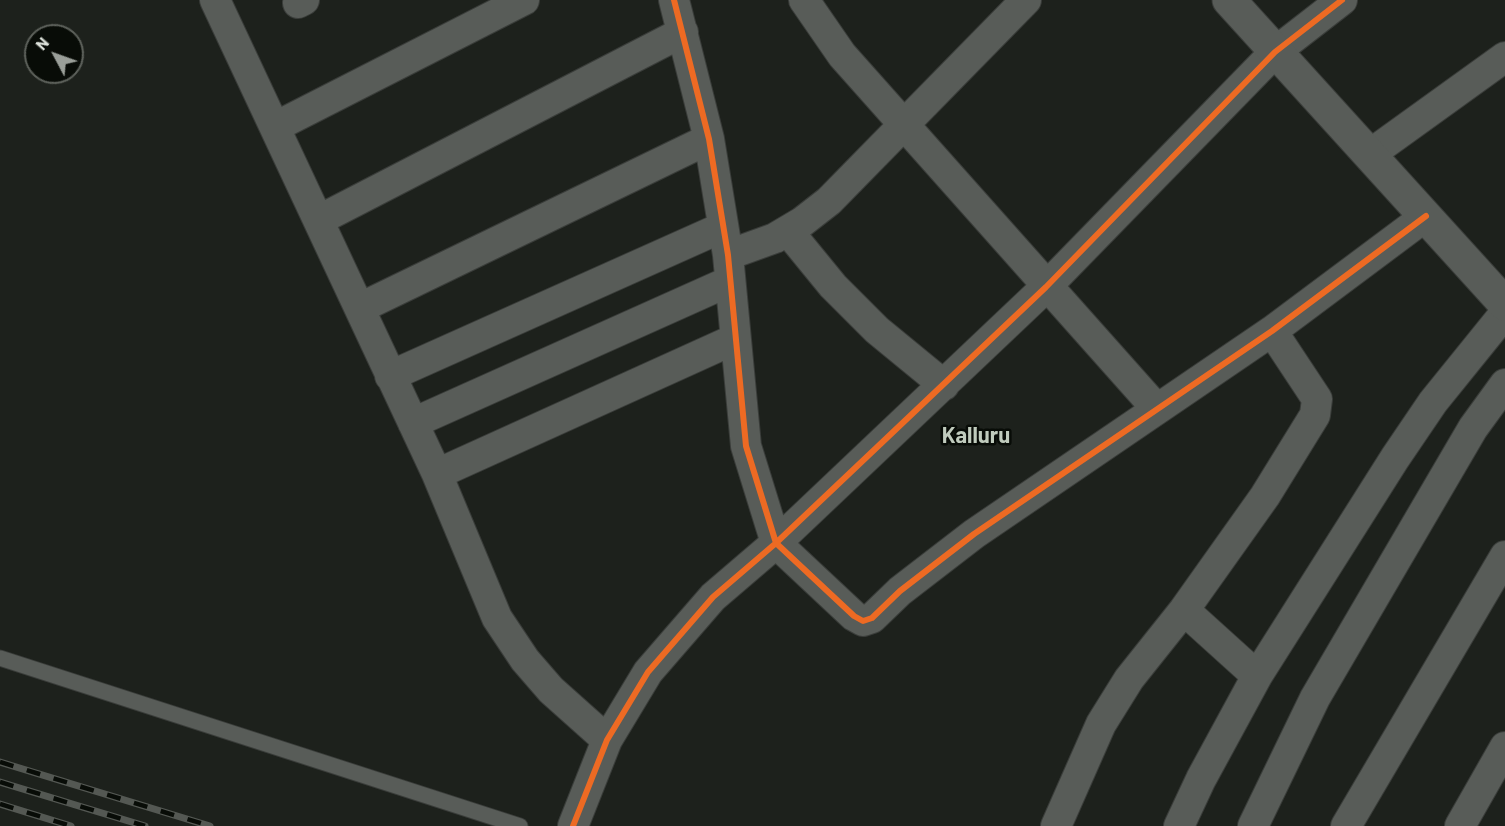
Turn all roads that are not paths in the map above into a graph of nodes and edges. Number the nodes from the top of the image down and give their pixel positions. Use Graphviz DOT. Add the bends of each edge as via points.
graph roads {
  1 [pos="215,0"];
  2 [pos="524,0"];
  3 [pos="675,0"];
  4 [pos="804,0"];
  5 [pos="1026,0"];
  6 [pos="1228,0"];
  7 [pos="1342,0"];
  8 [pos="683,32"];
  9 [pos="1275,52"];
  10 [pos="1505,57"];
  11 [pos="905,124"];
  12 [pos="275,127"];
  13 [pos="709,139"];
  14 [pos="1369,155"];
  15 [pos="1426,216"];
  16 [pos="319,220"];
  17 [pos="788,231"];
  18 [pos="727,254"];
  19 [pos="1046,287"];
  20 [pos="1505,304"];
  21 [pos="360,308"];
  22 [pos="1505,313"];
  23 [pos="1272,331"];
  24 [pos="735,339"];
  25 [pos="390,376"];
  26 [pos="944,384"];
  27 [pos="1505,384"];
  28 [pos="1158,409"];
  29 [pos="413,423"];
  30 [pos="436,474"];
  31 [pos="776,543"];
  32 [pos="1505,556"];
  33 [pos="1184,610"];
  34 [pos="0,658"];
  35 [pos="1257,676"];
  36 [pos="607,740"];
  37 [pos="1505,747"];
  38 [pos="520,826"];
  39 [pos="573,826"];
  40 [pos="1056,826"];
  41 [pos="1179,826"];
  42 [pos="1253,826"];
  43 [pos="1346,826"];
  44 [pos="1460,826"];
  1 -- 12 [label="street"];
  2 -- 12 [label="street"];
  3 -- 8 [label="street"];
  4 -- 11 [label="street" via="842,55"];
  5 -- 11 [label="street"];
  6 -- 9 [label="main road"];
  7 -- 9 [label="street"];
  8 -- 13 [label="street"];
  8 -- 16 [label="street"];
  9 -- 14 [label="main road"];
  9 -- 19 [label="street"];
  10 -- 14 [label="street"];
  11 -- 17 [label="street" via="829,201"];
  11 -- 19 [label="street"];
  12 -- 16 [label="street"];
  13 -- 18 [label="street"];
  13 -- 21 [label="street"];
  14 -- 15 [label="main road"];
  15 -- 20 [label="main road"];
  15 -- 23 [label="street"];
  16 -- 21 [label="street"];
  17 -- 18 [label="street"];
  17 -- 26 [label="street" via="833,286 877,330"];
  18 -- 24 [label="street"];
  18 -- 25 [label="street"];
  18 -- 29 [label="street"];
  19 -- 26 [label="street"];
  19 -- 28 [label="street"];
  21 -- 25 [label="street"];
  22 -- 35 [label="street" via="1433,402"];
  23 -- 28 [label="street"];
  23 -- 33 [label="street" via="1313,391 1317,399 1315,415 1265,496"];
  24 -- 30 [label="street"];
  24 -- 31 [label="street" via="746,446"];
  25 -- 29 [label="street"];
  26 -- 31 [label="street"];
  27 -- 42 [label="street" via="1473,428 1315,698"];
  28 -- 31 [label="street" via="974,534 900,591 872,618 863,621 854,616"];
  29 -- 30 [label="street"];
  30 -- 36 [label="street" via="496,618 551,690"];
  31 -- 36 [label="street" via="712,597 648,672"];
  32 -- 43 [label="street"];
  33 -- 35 [label="street"];
  33 -- 40 [label="street" via="1129,679 1101,724"];
  34 -- 38 [label="lane"];
  35 -- 41 [label="street"];
  36 -- 39 [label="street"];
  37 -- 44 [label="street"];
}
